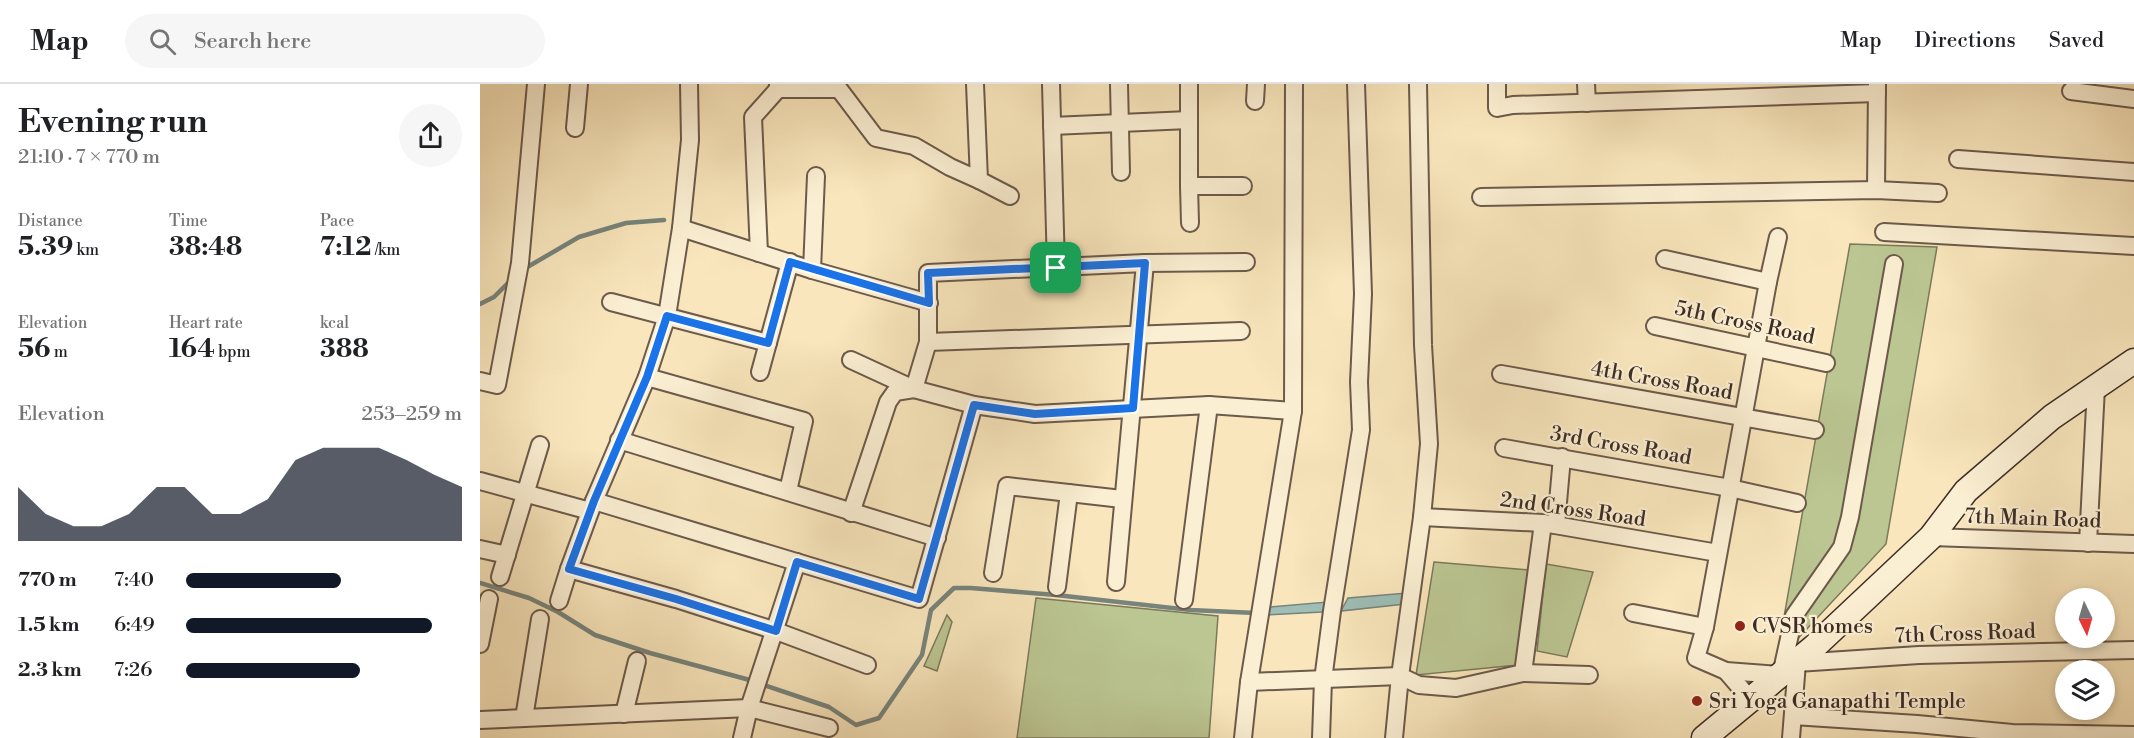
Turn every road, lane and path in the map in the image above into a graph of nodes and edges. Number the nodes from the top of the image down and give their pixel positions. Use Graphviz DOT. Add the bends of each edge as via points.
graph roads {
  1 [pos="536,84"];
  2 [pos="579,84"];
  3 [pos="689,84"];
  4 [pos="975,84"];
  5 [pos="1051,84"];
  6 [pos="1119,84"];
  7 [pos="1189,84"];
  8 [pos="1294,84"];
  9 [pos="1356,84"];
  10 [pos="1418,84"];
  11 [pos="1497,84"];
  12 [pos="1586,84"];
  13 [pos="778,86"];
  14 [pos="1877,89"];
  15 [pos="2071,91"];
  16 [pos="2134,99"];
  17 [pos="1587,103"];
  18 [pos="1189,120"];
  19 [pos="1120,123"];
  20 [pos="1052,126"];
  21 [pos="575,128"];
  22 [pos="1958,159"];
  23 [pos="1121,172"];
  24 [pos="2134,172"];
  25 [pos="816,176"];
  26 [pos="979,180"];
  27 [pos="1189,186"];
  28 [pos="1244,186"];
  29 [pos="1876,190"];
  30 [pos="1938,193"];
  31 [pos="1010,196"];
  32 [pos="1481,197"];
  33 [pos="1190,223"];
  34 [pos="681,228"];
  35 [pos="1884,232"];
  36 [pos="1778,237"];
  37 [pos="2134,246"];
  38 [pos="759,253"];
  39 [pos="1665,259"];
  40 [pos="790,262"];
  41 [pos="1246,262"];
  42 [pos="1145,263"];
  43 [pos="1894,264"];
  44 [pos="1056,268"];
  45 [pos="812,270"];
  46 [pos="1768,282"];
  47 [pos="611,302"];
  48 [pos="929,303"];
  49 [pos="667,316"];
  50 [pos="1655,326"];
  51 [pos="1241,331"];
  52 [pos="1139,336"];
  53 [pos="928,342"];
  54 [pos="768,343"];
  55 [pos="1756,348"];
  56 [pos="851,360"];
  57 [pos="2134,361"];
  58 [pos="1826,363"];
  59 [pos="760,372"];
  60 [pos="1501,374"];
  61 [pos="647,377"];
  62 [pos="480,381"];
  63 [pos="2096,387"];
  64 [pos="914,389"];
  65 [pos="974,405"];
  66 [pos="1209,405"];
  67 [pos="1133,408"];
  68 [pos="1293,411"];
  69 [pos="1743,418"];
  70 [pos="1815,430"];
  71 [pos="619,440"];
  72 [pos="540,445"];
  73 [pos="1504,448"];
  74 [pos="1562,457"];
  75 [pos="480,481"];
  76 [pos="1730,488"];
  77 [pos="788,492"];
  78 [pos="526,493"];
  79 [pos="1069,493"];
  80 [pos="1122,499"];
  81 [pos="1797,503"];
  82 [pos="592,506"];
  83 [pos="851,513"];
  84 [pos="1422,517"];
  85 [pos="1549,524"];
  86 [pos="1930,537"];
  87 [pos="936,538"];
  88 [pos="2088,543"];
  89 [pos="2134,544"];
  90 [pos="480,549"];
  91 [pos="1718,553"];
  92 [pos="507,555"];
  93 [pos="797,562"];
  94 [pos="569,569"];
  95 [pos="993,573"];
  96 [pos="501,577"];
  97 [pos="1116,582"];
  98 [pos="1057,587"];
  99 [pos="489,599"];
  100 [pos="1184,600"];
  101 [pos="559,601"];
  102 [pos="1633,613"];
  103 [pos="540,619"];
  104 [pos="1705,627"];
  105 [pos="776,631"];
  106 [pos="480,644"];
  107 [pos="2134,651"];
  108 [pos="638,661"];
  109 [pos="867,665"];
  110 [pos="1789,669"];
  111 [pos="1726,670"];
  112 [pos="1523,673"];
  113 [pos="1589,675"];
  114 [pos="1400,676"];
  115 [pos="1323,680"];
  116 [pos="1249,682"];
  117 [pos="1751,700"];
  118 [pos="749,708"];
  119 [pos="624,714"];
  120 [pos="1793,716"];
  121 [pos="524,718"];
  122 [pos="480,720"];
  123 [pos="829,728"];
  124 [pos="2134,735"];
  125 [pos="742,738"];
  126 [pos="1242,738"];
  127 [pos="1321,738"];
  128 [pos="1394,738"];
  129 [pos="1704,738"];
  130 [pos="1791,738"];
  1 -- 62 [label="street" via="519,272 497,385"];
  2 -- 21 [label="street"];
  3 -- 34 [label="street" via="690,140"];
  4 -- 26 [label="street"];
  5 -- 20 [label="street"];
  6 -- 19 [label="street"];
  7 -- 18 [label="street"];
  8 -- 68 [label="street"];
  9 -- 115 [label="street" via="1363,294 1361,430"];
  10 -- 84 [label="street" via="1429,444"];
  11 -- 17 [label="street" via="1497,108"];
  12 -- 17 [label="street"];
  13 -- 26 [label="street" via="839,89 876,138 914,146"];
  13 -- 38 [label="street" via="753,117"];
  14 -- 17 [label="street"];
  14 -- 29 [label="street"];
  15 -- 16 [label="street"];
  18 -- 19 [label="street"];
  18 -- 27 [label="street"];
  19 -- 20 [label="street"];
  19 -- 23 [label="street"];
  20 -- 44 [label="street"];
  22 -- 24 [label="street"];
  25 -- 45 [label="street"];
  26 -- 31 [label="street"];
  27 -- 28 [label="street"];
  27 -- 33 [label="street"];
  29 -- 30 [label="street"];
  29 -- 32 [label="street"];
  34 -- 38 [label="street"];
  34 -- 49 [label="street"];
  35 -- 37 [label="street"];
  36 -- 46 [label="street"];
  38 -- 40 [label="street"];
  39 -- 46 [label="street"];
  40 -- 45 [label="street"];
  40 -- 54 [label="street"];
  41 -- 42 [label="street"];
  42 -- 44 [label="street"];
  42 -- 52 [label="street"];
  43 -- 110 [label="street" via="1850,517 1842,547 1794,616"];
  44 -- 48 [label="street" via="928,273"];
  45 -- 48 [label="street"];
  46 -- 55 [label="street"];
  47 -- 49 [label="street"];
  48 -- 53 [label="street"];
  49 -- 54 [label="street"];
  49 -- 61 [label="street"];
  50 -- 55 [label="street, 5th Cross Road"];
  51 -- 52 [label="street"];
  52 -- 53 [label="street"];
  52 -- 67 [label="street"];
  53 -- 64 [label="street"];
  54 -- 59 [label="street"];
  55 -- 58 [label="street, 5th Cross Road"];
  55 -- 69 [label="street"];
  56 -- 64 [label="street"];
  57 -- 63 [label="main road"];
  60 -- 69 [label="street, 4th Cross Road"];
  61 -- 71 [label="street"];
  61 -- 77 [label="street" via="804,421"];
  63 -- 86 [label="main road" via="2052,417 1966,491"];
  63 -- 88 [label="street"];
  64 -- 65 [label="street"];
  64 -- 83 [label="street" via="895,392 888,402"];
  65 -- 67 [label="street" via="1035,414"];
  65 -- 87 [label="street"];
  66 -- 67 [label="street"];
  66 -- 68 [label="street"];
  66 -- 100 [label="street"];
  67 -- 80 [label="street"];
  68 -- 116 [label="street"];
  69 -- 70 [label="street, 4th Cross Road"];
  69 -- 76 [label="street"];
  71 -- 77 [label="street"];
  71 -- 82 [label="street"];
  72 -- 78 [label="street"];
  73 -- 74 [label="street, 3rd Cross Road"];
  74 -- 76 [label="street, 3rd Cross Road"];
  74 -- 85 [label="street"];
  75 -- 78 [label="street"];
  76 -- 81 [label="street, 3rd Cross Road"];
  76 -- 91 [label="street"];
  77 -- 83 [label="street"];
  78 -- 82 [label="street"];
  78 -- 92 [label="street"];
  79 -- 80 [label="street"];
  79 -- 95 [label="street" via="1007,486"];
  79 -- 98 [label="street"];
  80 -- 97 [label="street"];
  82 -- 93 [label="street"];
  82 -- 94 [label="street"];
  83 -- 87 [label="street"];
  84 -- 85 [label="street, 2nd Cross Road"];
  84 -- 114 [label="street"];
  85 -- 91 [label="street, 2nd Cross Road"];
  85 -- 112 [label="street"];
  86 -- 88 [label="street, 7th Main Road"];
  86 -- 110 [label="main road"];
  87 -- 93 [label="street" via="919,599"];
  88 -- 89 [label="street, 7th Main Road"];
  90 -- 92 [label="street"];
  91 -- 104 [label="street"];
  92 -- 96 [label="street"];
  93 -- 105 [label="street"];
  94 -- 101 [label="street"];
  94 -- 105 [label="street"];
  99 -- 106 [label="street"];
  102 -- 104 [label="street"];
  103 -- 121 [label="street"];
  104 -- 111 [label="street" via="1696,658"];
  105 -- 109 [label="street"];
  105 -- 118 [label="street"];
  107 -- 110 [label="street, 7th Cross Road" via="1931,655"];
  108 -- 119 [label="street"];
  110 -- 111 [label="street, 7th Cross Road"];
  110 -- 117 [label="main road"];
  110 -- 120 [label="street"];
  111 -- 117 [label="street"];
  112 -- 113 [label="street"];
  112 -- 114 [label="street" via="1456,688 1419,685"];
  114 -- 115 [label="street"];
  114 -- 128 [label="street"];
  115 -- 116 [label="street"];
  115 -- 127 [label="street"];
  116 -- 126 [label="street"];
  117 -- 129 [label="main road"];
  118 -- 119 [label="street"];
  118 -- 123 [label="street"];
  118 -- 125 [label="street"];
  119 -- 121 [label="street"];
  120 -- 124 [label="street" via="2012,733"];
  120 -- 130 [label="street"];
  121 -- 122 [label="street"];
}
